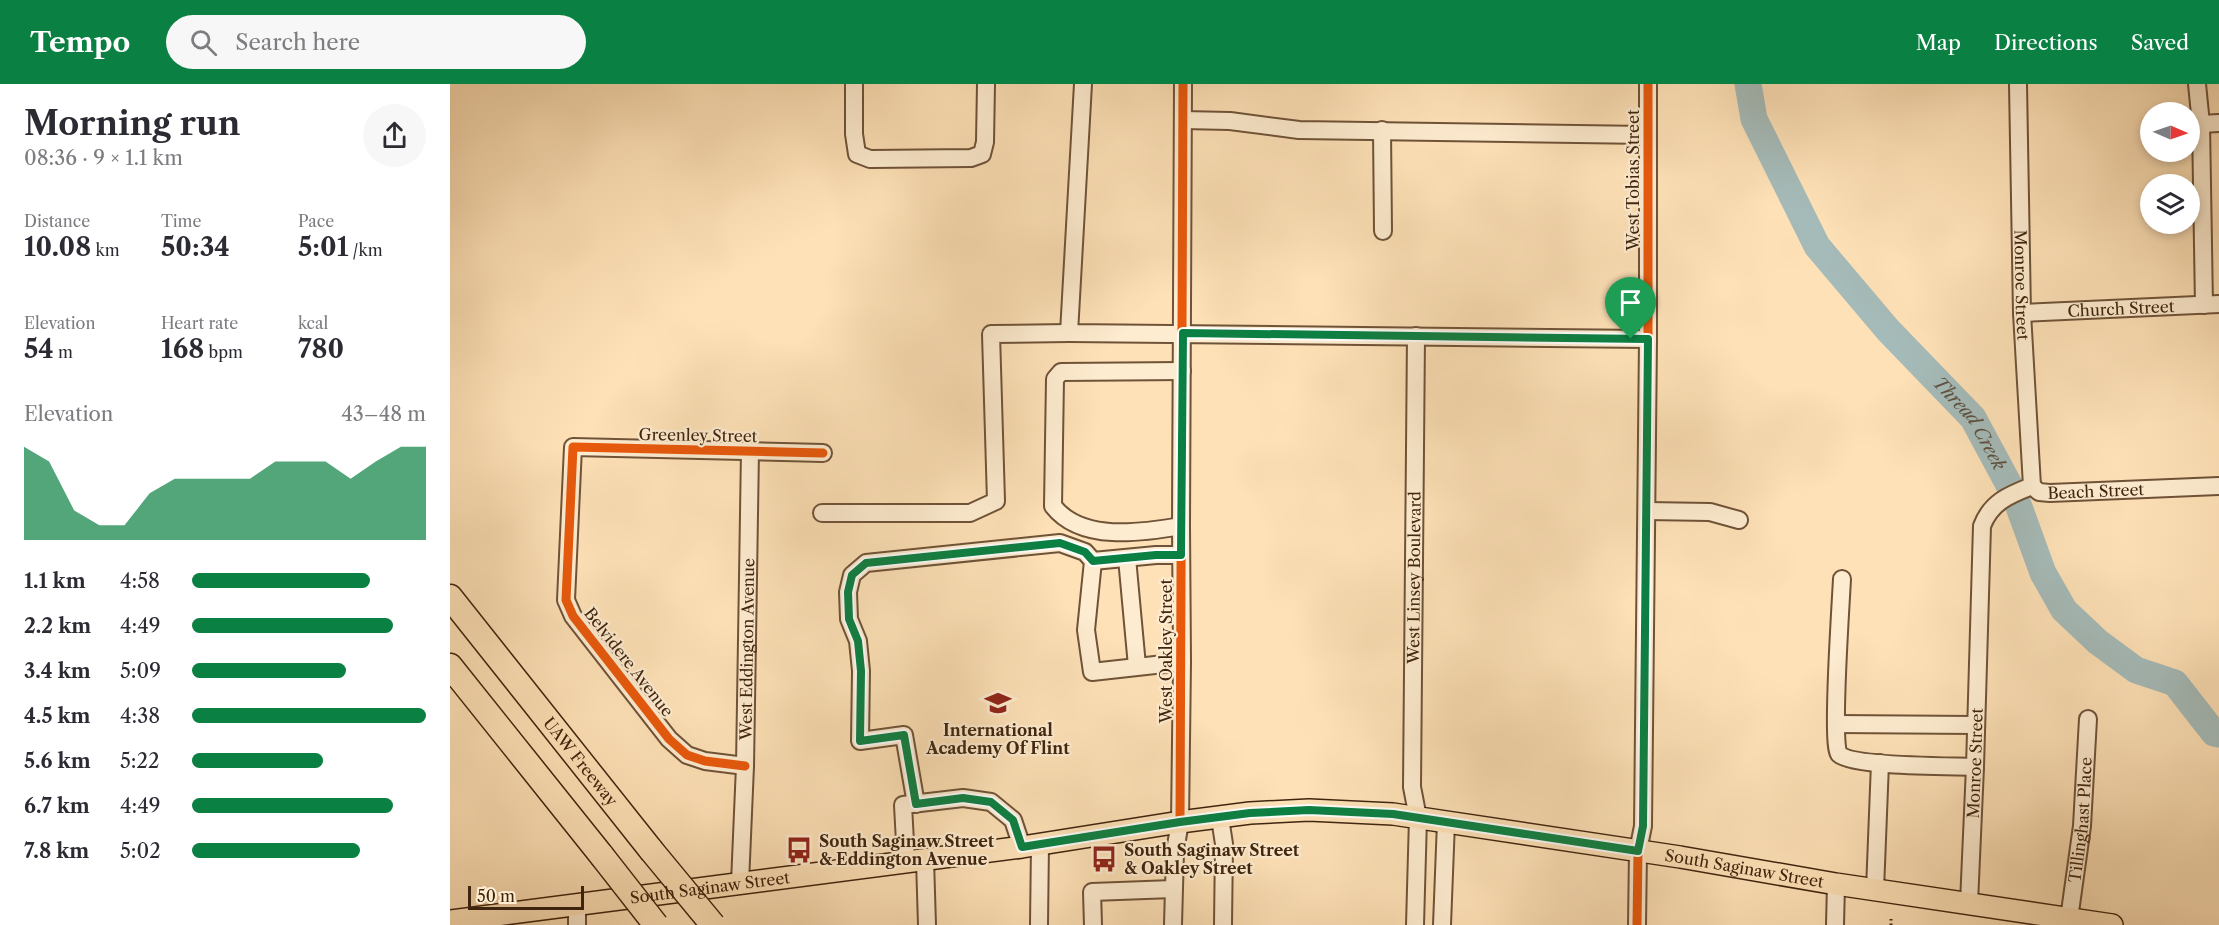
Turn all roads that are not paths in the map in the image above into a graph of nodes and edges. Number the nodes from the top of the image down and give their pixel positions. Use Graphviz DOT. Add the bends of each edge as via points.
graph roads {
  1 [pos="854,84"];
  2 [pos="986,84"];
  3 [pos="1083,84"];
  4 [pos="1183,84"];
  5 [pos="1648,84"];
  6 [pos="2018,84"];
  7 [pos="2197,91"];
  8 [pos="1183,120"];
  9 [pos="2219,123"];
  10 [pos="2201,124"];
  11 [pos="1382,130"];
  12 [pos="1647,135"];
  13 [pos="1383,231"];
  14 [pos="2212,304"];
  15 [pos="2022,313"];
  16 [pos="1069,333"];
  17 [pos="1183,333"];
  18 [pos="1416,336"];
  19 [pos="1648,339"];
  20 [pos="1182,371"];
  21 [pos="573,447"];
  22 [pos="750,451"];
  23 [pos="823,453"];
  24 [pos="2032,486"];
  25 [pos="2219,486"];
  26 [pos="1647,511"];
  27 [pos="822,513"];
  28 [pos="1739,520"];
  29 [pos="1181,526"];
  30 [pos="1982,552"];
  31 [pos="1181,555"];
  32 [pos="1127,558"];
  33 [pos="1093,561"];
  34 [pos="1842,579"];
  35 [pos="450,597"];
  36 [pos="1182,662"];
  37 [pos="450,666"];
  38 [pos="1140,666"];
  39 [pos="2088,719"];
  40 [pos="1836,724"];
  41 [pos="1975,725"];
  42 [pos="1880,763"];
  43 [pos="745,766"];
  44 [pos="1975,767"];
  45 [pos="916,804"];
  46 [pos="1221,818"];
  47 [pos="1418,818"];
  48 [pos="1180,822"];
  49 [pos="1446,822"];
  50 [pos="1031,846"];
  51 [pos="1638,851"];
  52 [pos="915,861"];
  53 [pos="740,883"];
  54 [pos="1836,884"];
  55 [pos="1173,889"];
  56 [pos="1875,890"];
  57 [pos="577,903"];
  58 [pos="1969,903"];
  59 [pos="2069,919"];
  60 [pos="2042,920"];
  61 [pos="450,921"];
  62 [pos="577,925"];
  63 [pos="656,925"];
  64 [pos="712,925"];
  65 [pos="927,925"];
  66 [pos="1039,925"];
  67 [pos="1093,925"];
  68 [pos="1173,925"];
  69 [pos="1223,925"];
  70 [pos="1415,925"];
  71 [pos="1442,925"];
  72 [pos="1637,925"];
  73 [pos="1835,925"];
  74 [pos="2112,925"];
  1 -- 2 [label="street" via="858,154 881,159 971,158 982,154"];
  3 -- 16 [label="street"];
  4 -- 8 [label="street, West Oakley Street"];
  5 -- 12 [label="street, West Tobias Street"];
  6 -- 15 [label="street, Monroe Street"];
  7 -- 10 [label="street"];
  8 -- 11 [label="street" via="1299,129"];
  8 -- 17 [label="street, West Oakley Street"];
  9 -- 10 [label="street"];
  10 -- 14 [label="street"];
  11 -- 12 [label="street"];
  11 -- 13 [label="street"];
  12 -- 19 [label="street, West Tobias Street"];
  14 -- 15 [label="street, Church Street"];
  15 -- 24 [label="street, Monroe Street"];
  16 -- 17 [label="street"];
  16 -- 27 [label="street" via="992,334 996,501 970,513"];
  17 -- 18 [label="street"];
  17 -- 20 [label="street, West Oakley Street"];
  18 -- 19 [label="street"];
  18 -- 47 [label="street, West Linsey Boulevard" via="1413,787"];
  19 -- 26 [label="street, West Tobias Street"];
  20 -- 29 [label="street, West Oakley Street"];
  20 -- 29 [label="street" via="1061,372 1055,379 1053,506 1061,517 1077,524 1117,533 1145,533"];
  21 -- 22 [label="street, Greenley Street"];
  21 -- 43 [label="street, Belvidere Avenue" via="566,600 573,615 669,739 687,755"];
  22 -- 23 [label="street, Greenley Street"];
  22 -- 43 [label="street, West Eddington Avenue"];
  24 -- 25 [label="street, Beach Street" via="2039,492 2050,493"];
  24 -- 30 [label="street, Beach Street" via="2002,498 1987,513 1982,526"];
  26 -- 28 [label="street" via="1710,512"];
  26 -- 51 [label="street, West Tobias Street" via="1643,826"];
  29 -- 31 [label="street, West Oakley Street"];
  30 -- 41 [label="street, Monroe Street"];
  31 -- 32 [label="street"];
  31 -- 36 [label="street, West Oakley Street"];
  32 -- 33 [label="street"];
  32 -- 38 [label="street"];
  33 -- 38 [label="street" via="1086,630 1092,672"];
  33 -- 45 [label="street" via="1085,552 1060,543 866,563 852,575 848,610 858,641 861,671 860,741 904,735"];
  34 -- 40 [label="street"];
  35 -- 64 [label="highway, UAW Freeway, bridge"];
  36 -- 38 [label="street"];
  36 -- 48 [label="street, West Oakley Street"];
  37 -- 63 [label="highway, bridge"];
  39 -- 59 [label="street, Tillinghast Place" via="2082,826"];
  40 -- 41 [label="street"];
  40 -- 42 [label="street" via="1839,754 1850,760"];
  41 -- 44 [label="street, Monroe Street"];
  42 -- 44 [label="street"];
  42 -- 56 [label="street"];
  43 -- 53 [label="street, West Eddington Avenue"];
  44 -- 58 [label="street, Monroe Street"];
  45 -- 50 [label="street" via="963,798 991,802 1013,820"];
  45 -- 52 [label="street" via="903,805"];
  46 -- 47 [label="main road, South Saginaw Street" via="1309,810"];
  46 -- 48 [label="main road, South Saginaw Street"];
  46 -- 69 [label="street"];
  47 -- 49 [label="main road, South Saginaw Street"];
  47 -- 70 [label="street, West Linsey Boulevard"];
  48 -- 50 [label="main road, South Saginaw Street"];
  48 -- 55 [label="street, West Oakley Street"];
  49 -- 51 [label="main road, South Saginaw Street"];
  49 -- 71 [label="street"];
  50 -- 52 [label="main road, South Saginaw Street"];
  50 -- 66 [label="street"];
  51 -- 54 [label="main road, South Saginaw Street"];
  51 -- 72 [label="street, West Tobias Street"];
  52 -- 53 [label="main road, South Saginaw Street"];
  52 -- 65 [label="street"];
  53 -- 57 [label="main road, South Saginaw Street"];
  54 -- 56 [label="main road, South Saginaw Street"];
  54 -- 73 [label="street"];
  55 -- 67 [label="street" via="1092,892"];
  55 -- 68 [label="street, West Oakley Street"];
  56 -- 58 [label="main road, South Saginaw Street"];
  57 -- 61 [label="main road, South Saginaw Street"];
  57 -- 62 [label="street"];
  58 -- 60 [label="main road, South Saginaw Street"];
  59 -- 60 [label="main road, South Saginaw Street"];
  59 -- 74 [label="main road, South Saginaw Street"];
}
